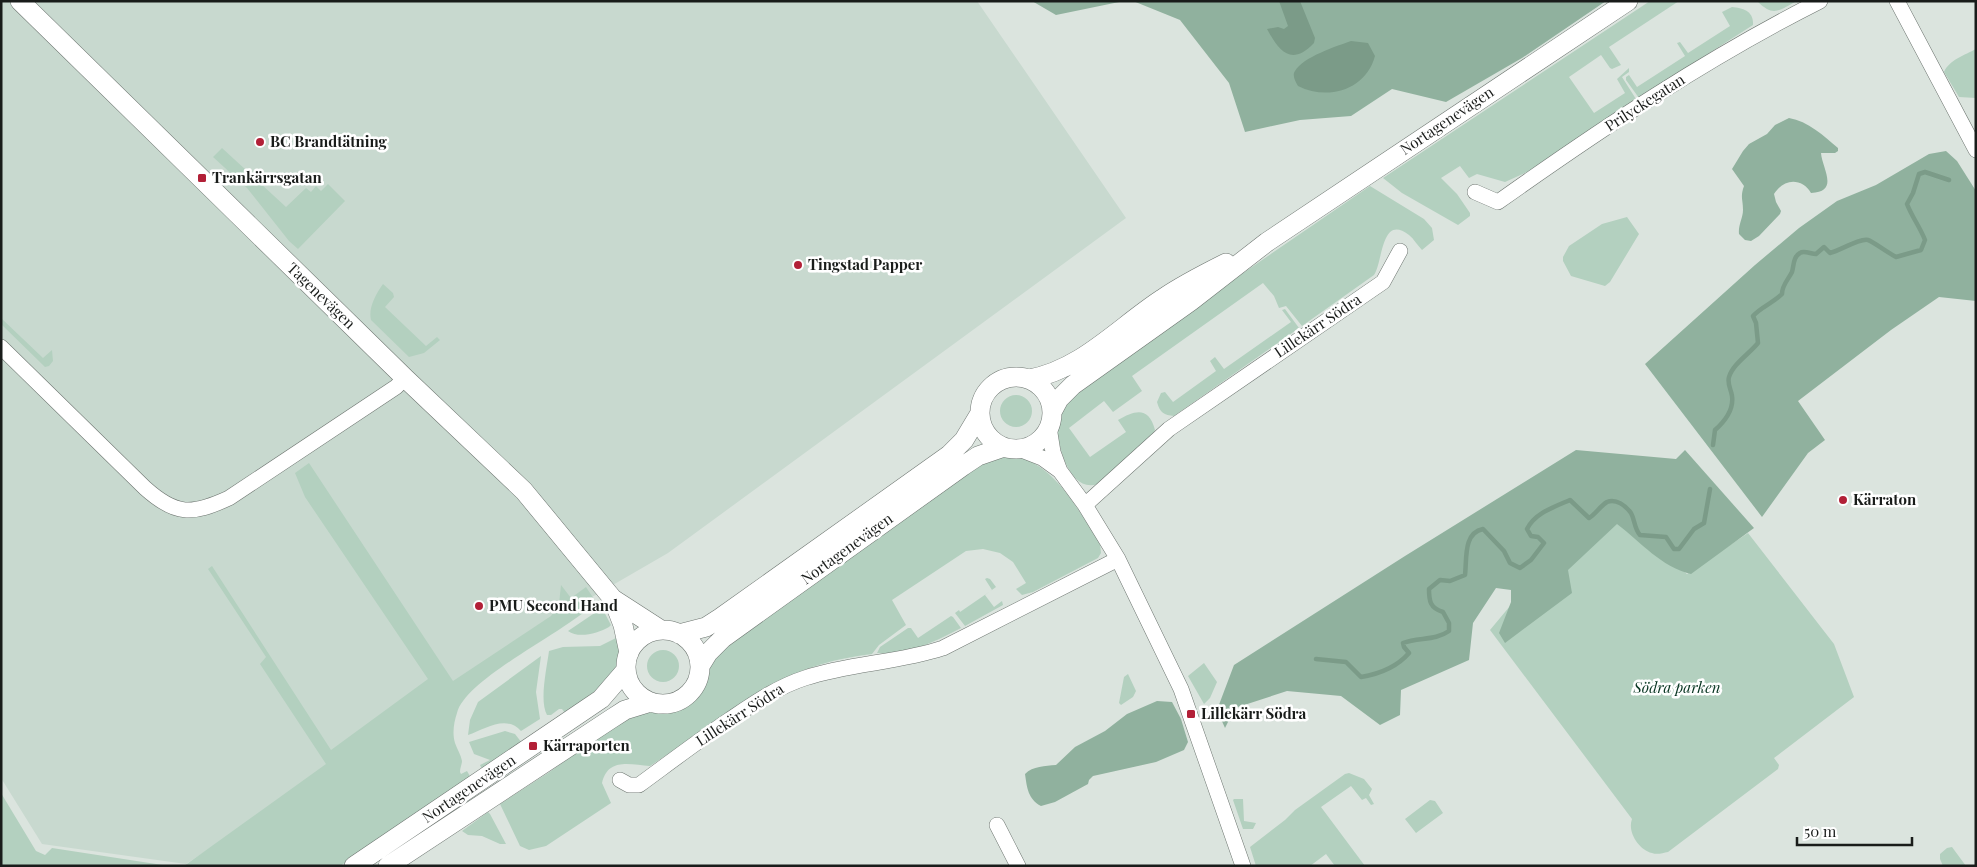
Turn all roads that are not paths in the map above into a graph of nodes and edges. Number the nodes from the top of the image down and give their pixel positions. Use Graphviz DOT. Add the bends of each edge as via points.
graph roads {
  1 [pos="20,1"];
  2 [pos="1628,1"];
  3 [pos="1820,1"];
  4 [pos="1898,1"];
  5 [pos="1976,150"];
  6 [pos="1475,192"];
  7 [pos="1267,242"];
  8 [pos="1400,251"];
  9 [pos="1,347"];
  10 [pos="405,378"];
  11 [pos="1029,379"];
  12 [pos="979,415"];
  13 [pos="1050,419"];
  14 [pos="1012,448"];
  15 [pos="1060,471"];
  16 [pos="1085,505"];
  17 [pos="1118,559"];
  18 [pos="613,599"];
  19 [pos="670,632"];
  20 [pos="627,662"];
  21 [pos="700,666"];
  22 [pos="651,702"];
  23 [pos="620,780"];
  24 [pos="997,825"];
  25 [pos="354,866"];
  26 [pos="388,866"];
  27 [pos="1018,866"];
  28 [pos="1243,866"];
  1 -- 10 [label="street, Tagenevägen"];
  2 -- 7 [label="street, Nortagenevägen"];
  3 -- 6 [label="street, Prilyckegatan" via="1679,80 1498,202"];
  4 -- 5 [label="street"];
  7 -- 11 [label="street, Nortagenevägen" via="1162,299 1080,359 1046,376"];
  7 -- 13 [label="street, Nortagenevägen" via="1073,385 1059,398"];
  8 -- 16 [label="street, Lillekärr Södra" via="1383,282 1169,429"];
  9 -- 10 [label="street" via="160,502 176,509 210,507 229,498"];
  10 -- 18 [label="street, Tagenevägen" via="524,491"];
  11 -- 12 [label="street, Nortagenevägen" via="1017,376 994,383 986,392"];
  11 -- 13 [label="street" via="1045,392 1050,402"];
  12 -- 14 [label="street" via="987,435 994,442"];
  12 -- 19 [label="street, Nortagenevägen" via="964,440 950,455 720,618 691,632"];
  13 -- 14 [label="street, Nortagenevägen" via="1037,442"];
  13 -- 15 [label="street" via="1053,452"];
  14 -- 15 [label="street" via="1042,458"];
  14 -- 21 [label="street, Nortagenevägen" via="978,456 963,466 739,627 713,648"];
  15 -- 16 [label="street"];
  16 -- 17 [label="street"];
  17 -- 23 [label="street, Lillekärr Södra" via="943,648 921,655 824,672 779,688 639,785 629,785"];
  17 -- 28 [label="street" via="1181,688"];
  18 -- 19 [label="street, Tagenevägen"];
  18 -- 20 [label="street, Tagenevägen" via="623,625"];
  19 -- 20 [label="street, Nortagenevägen" via="642,637 634,644"];
  19 -- 21 [label="street" via="694,647"];
  20 -- 22 [label="street" via="628,680 641,697"];
  20 -- 25 [label="street, Nortagenevägen" via="601,699"];
  21 -- 22 [label="street, Nortagenevägen" via="693,689 685,697 662,704"];
  22 -- 26 [label="street, Nortagenevägen" via="625,710"];
  24 -- 27 [label="street"];
}
